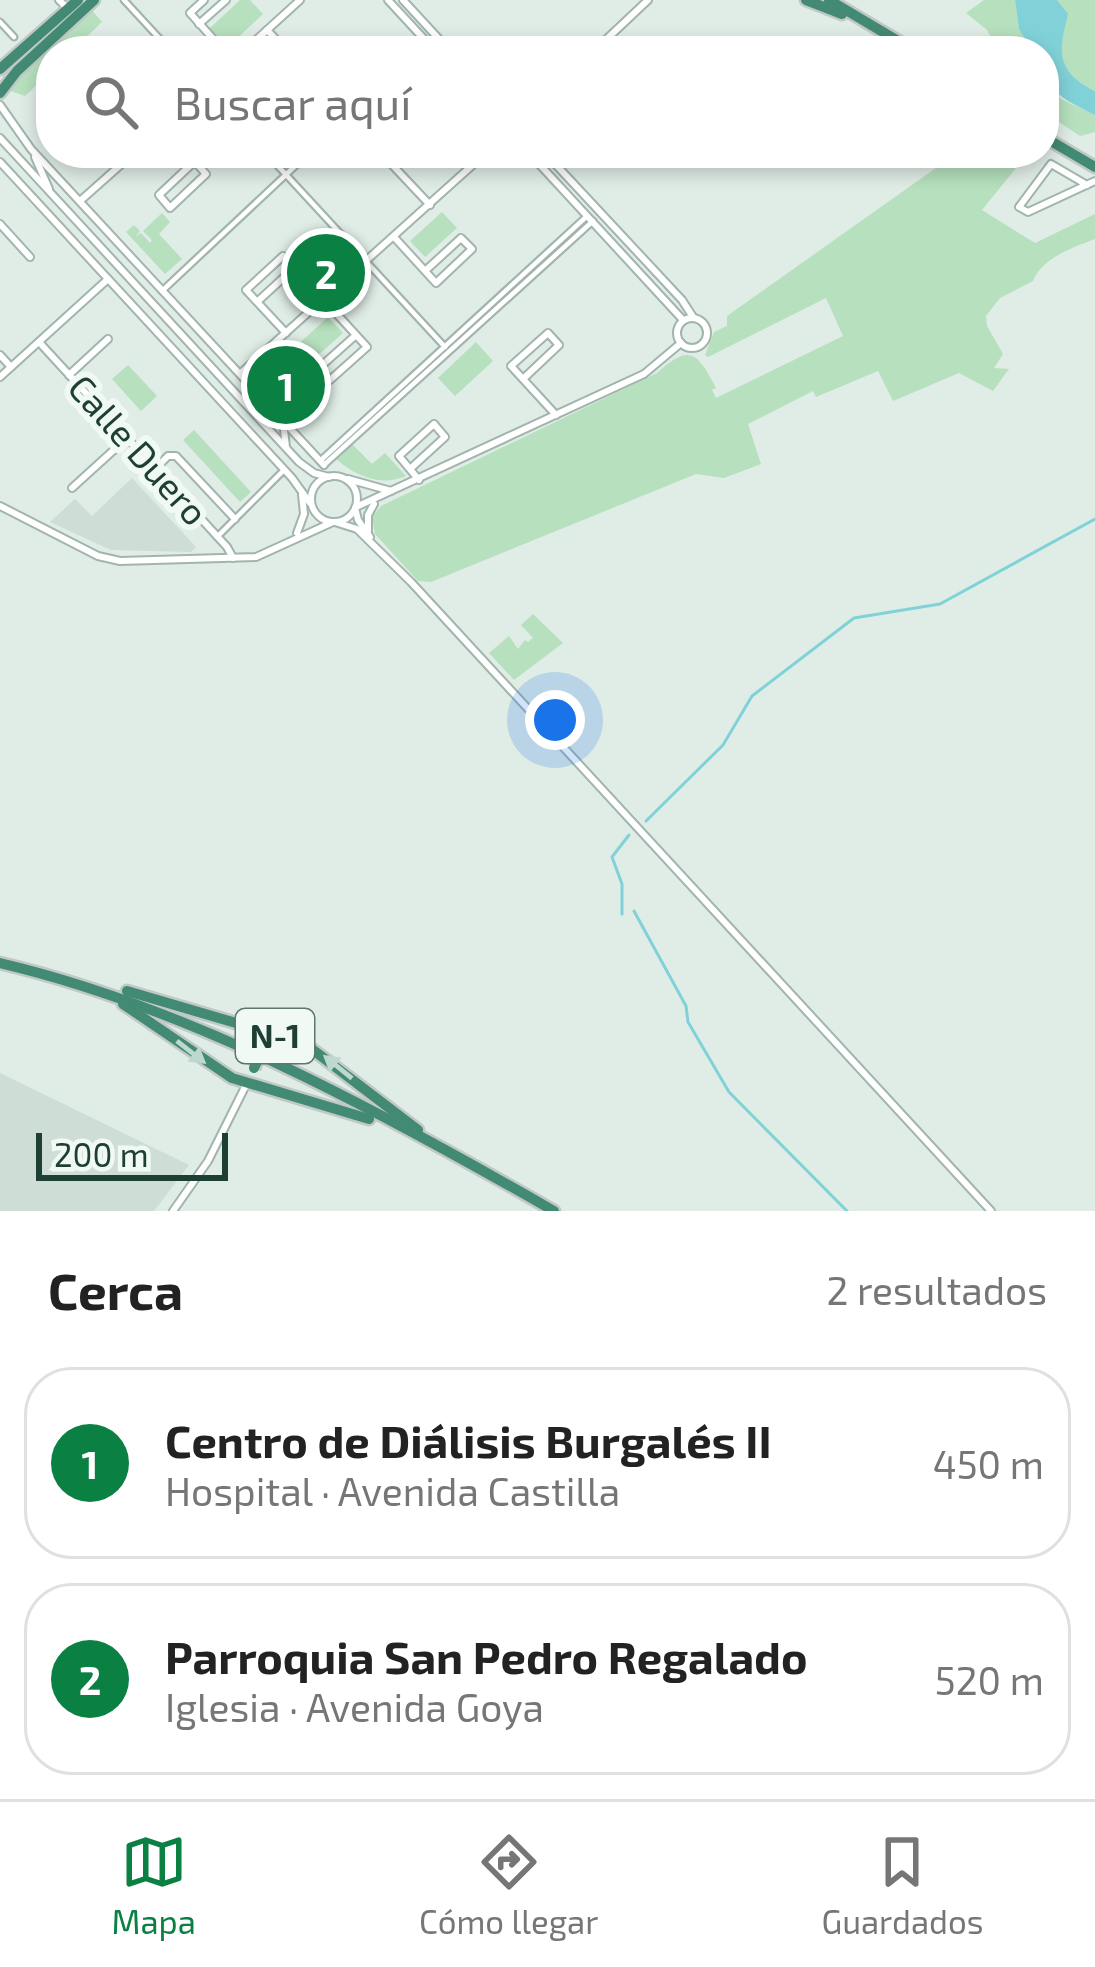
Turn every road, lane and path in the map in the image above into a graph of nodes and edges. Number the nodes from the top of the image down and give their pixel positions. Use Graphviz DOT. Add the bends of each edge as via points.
graph roads {
  1 [pos="78,0"];
  2 [pos="94,0"];
  3 [pos="124,0"];
  4 [pos="204,0"];
  5 [pos="226,0"];
  6 [pos="300,0"];
  7 [pos="388,0"];
  8 [pos="403,0"];
  9 [pos="648,0"];
  10 [pos="806,0"];
  11 [pos="829,0"];
  12 [pos="63,5"];
  13 [pos="0,22"];
  14 [pos="200,24"];
  15 [pos="267,30"];
  16 [pos="55,36"];
  17 [pos="157,36"];
  18 [pos="211,36"];
  19 [pos="260,36"];
  20 [pos="273,36"];
  21 [pos="421,36"];
  22 [pos="436,36"];
  23 [pos="610,36"];
  24 [pos="890,36"];
  25 [pos="892,36"];
  26 [pos="14,37"];
  27 [pos="36,53"];
  28 [pos="0,69"];
  29 [pos="0,93"];
  30 [pos="0,105"];
  31 [pos="0,138"];
  32 [pos="1059,147"];
  33 [pos="31,149"];
  34 [pos="1068,153"];
  35 [pos="36,154"];
  36 [pos="36,160"];
  37 [pos="0,162"];
  38 [pos="1095,167"];
  39 [pos="39,168"];
  40 [pos="49,168"];
  41 [pos="114,168"];
  42 [pos="188,168"];
  43 [pos="201,168"];
  44 [pos="280,168"];
  45 [pos="293,168"];
  46 [pos="395,168"];
  47 [pos="470,168"];
  48 [pos="543,168"];
  49 [pos="559,168"];
  50 [pos="1046,168"];
  51 [pos="1059,168"];
  52 [pos="286,175"];
  53 [pos="1091,183"];
  54 [pos="50,192"];
  55 [pos="80,201"];
  56 [pos="430,206"];
  57 [pos="590,218"];
  58 [pos="0,224"];
  59 [pos="394,237"];
  60 [pos="30,257"];
  61 [pos="366,261"];
  62 [pos="425,272"];
  63 [pos="109,279"];
  64 [pos="162,291"];
  65 [pos="324,299"];
  66 [pos="257,302"];
  67 [pos="693,317"];
  68 [pos="683,320"];
  69 [pos="286,333"];
  70 [pos="356,335"];
  71 [pos="108,339"];
  72 [pos="39,342"];
  73 [pos="681,344"];
  74 [pos="449,346"];
  75 [pos="0,356"];
  76 [pos="11,368"];
  77 [pos="242,372"];
  78 [pos="69,375"];
  79 [pos="0,377"];
  80 [pos="523,379"];
  81 [pos="556,416"];
  82 [pos="284,420"];
  83 [pos="127,438"];
  84 [pos="286,447"];
  85 [pos="299,462"];
  86 [pos="322,463"];
  87 [pos="155,469"];
  88 [pos="410,469"];
  89 [pos="284,470"];
  90 [pos="329,478"];
  91 [pos="348,479"];
  92 [pos="419,480"];
  93 [pos="72,488"];
  94 [pos="394,491"];
  95 [pos="306,492"];
  96 [pos="382,497"];
  97 [pos="0,506"];
  98 [pos="310,506"];
  99 [pos="356,508"];
  100 [pos="235,519"];
  101 [pos="334,522"];
  102 [pos="297,533"];
  103 [pos="217,537"];
  104 [pos="289,542"];
  105 [pos="374,543"];
  106 [pos="233,560"];
  107 [pos="0,963"];
  108 [pos="53,975"];
  109 [pos="267,1041"];
  110 [pos="247,1083"];
  111 [pos="450,1154"];
  112 [pos="466,1162"];
  113 [pos="173,1211"];
  114 [pos="554,1211"];
  115 [pos="991,1211"];
  1 -- 12 [label="highway"];
  2 -- 16 [label="highway"];
  3 -- 17 [label="street"];
  4 -- 14 [label="street" via="190,13"];
  5 -- 14 [label="street"];
  6 -- 15 [label="street"];
  7 -- 21 [label="street"];
  8 -- 22 [label="street"];
  9 -- 23 [label="street"];
  10 -- 24 [label="highway"];
  11 -- 25 [label="highway"];
  12 -- 28 [label="highway"];
  13 -- 26 [label="street"];
  14 -- 18 [label="street"];
  15 -- 19 [label="street"];
  15 -- 20 [label="street"];
  27 -- 29 [label="highway"];
  30 -- 33 [label="street"];
  31 -- 54 [label="street"];
  32 -- 34 [label="highway"];
  33 -- 35 [label="street"];
  33 -- 36 [label="street"];
  34 -- 38 [label="highway"];
  34 -- 51 [label="street"];
  37 -- 63 [label="street"];
  39 -- 54 [label="street"];
  40 -- 55 [label="street"];
  41 -- 55 [label="street"];
  42 -- 43 [label="street" via="159,195 170,208 206,174"];
  44 -- 52 [label="street"];
  45 -- 52 [label="street"];
  46 -- 56 [label="street"];
  47 -- 56 [label="street"];
  48 -- 57 [label="street"];
  49 -- 67 [label="street"];
  50 -- 53 [label="street" via="1019,203 1022,211"];
  51 -- 53 [label="street"];
  52 -- 61 [label="street"];
  52 -- 64 [label="street"];
  54 -- 84 [label="street"];
  55 -- 64 [label="street"];
  56 -- 59 [label="street"];
  57 -- 68 [label="street"];
  57 -- 74 [label="street"];
  58 -- 60 [label="street"];
  59 -- 61 [label="street"];
  59 -- 62 [label="street"];
  61 -- 65 [label="street"];
  61 -- 74 [label="street"];
  62 -- 62 [label="street" via="436,283 472,249 461,238"];
  63 -- 72 [label="street"];
  63 -- 89 [label="street"];
  64 -- 77 [label="street"];
  65 -- 69 [label="street"];
  65 -- 70 [label="street"];
  66 -- 66 [label="street" via="247,290 283,256 294,268"];
  66 -- 69 [label="street"];
  67 -- 68 [label="street"];
  67 -- 73 [label="street" via="707,337 695,348"];
  68 -- 73 [label="street" via="676,331"];
  69 -- 77 [label="street"];
  70 -- 70 [label="street" via="367,346 330,380 319,368"];
  71 -- 78 [label="street"];
  72 -- 76 [label="street"];
  72 -- 78 [label="street, Calle Duero"];
  73 -- 81 [label="street" via="644,374"];
  74 -- 86 [label="street"];
  75 -- 76 [label="street"];
  76 -- 79 [label="street"];
  77 -- 82 [label="street"];
  78 -- 83 [label="street, Calle Duero"];
  80 -- 80 [label="street" via="512,367 548,333 560,345"];
  80 -- 81 [label="street"];
  81 -- 92 [label="street"];
  82 -- 84 [label="street"];
  82 -- 86 [label="street"];
  83 -- 87 [label="street, Calle Duero"];
  83 -- 93 [label="street"];
  84 -- 85 [label="street"];
  85 -- 90 [label="street"];
  85 -- 95 [label="street"];
  87 -- 100 [label="street" via="176,455"];
  87 -- 103 [label="street, Calle Duero"];
  88 -- 88 [label="street" via="399,456 434,424 445,437"];
  88 -- 92 [label="street"];
  89 -- 95 [label="street"];
  89 -- 100 [label="street"];
  90 -- 91 [label="street"];
  90 -- 95 [label="street"];
  91 -- 94 [label="street"];
  91 -- 99 [label="street"];
  92 -- 94 [label="street"];
  94 -- 96 [label="street"];
  95 -- 98 [label="street"];
  95 -- 102 [label="street"];
  96 -- 99 [label="street"];
  96 -- 105 [label="street" via="368,515"];
  97 -- 106 [label="street" via="104,558"];
  98 -- 101 [label="street"];
  98 -- 102 [label="street"];
  99 -- 101 [label="street"];
  99 -- 105 [label="street"];
  100 -- 103 [label="street"];
  101 -- 104 [label="street"];
  101 -- 105 [label="street"];
  102 -- 104 [label="street"];
  103 -- 106 [label="street, Calle Duero"];
  104 -- 106 [label="street"];
  105 -- 115 [label="street"];
  107 -- 108 [label="highway, N-1"];
  108 -- 109 [label="highway, N-1"];
  108 -- 110 [label="highway, N-1, one-way" via="135,1010"];
  108 -- 111 [label="highway, N-1" via="171,1017"];
  109 -- 110 [label="highway, N-1, bridge"];
  112 -- 109 [label="highway, N-1, one-way" via="319,1052"];
  110 -- 111 [label="highway, N-1" via="362,1116"];
  110 -- 113 [label="street"];
  111 -- 112 [label="highway, N-1"];
  112 -- 114 [label="highway, N-1"];
}
